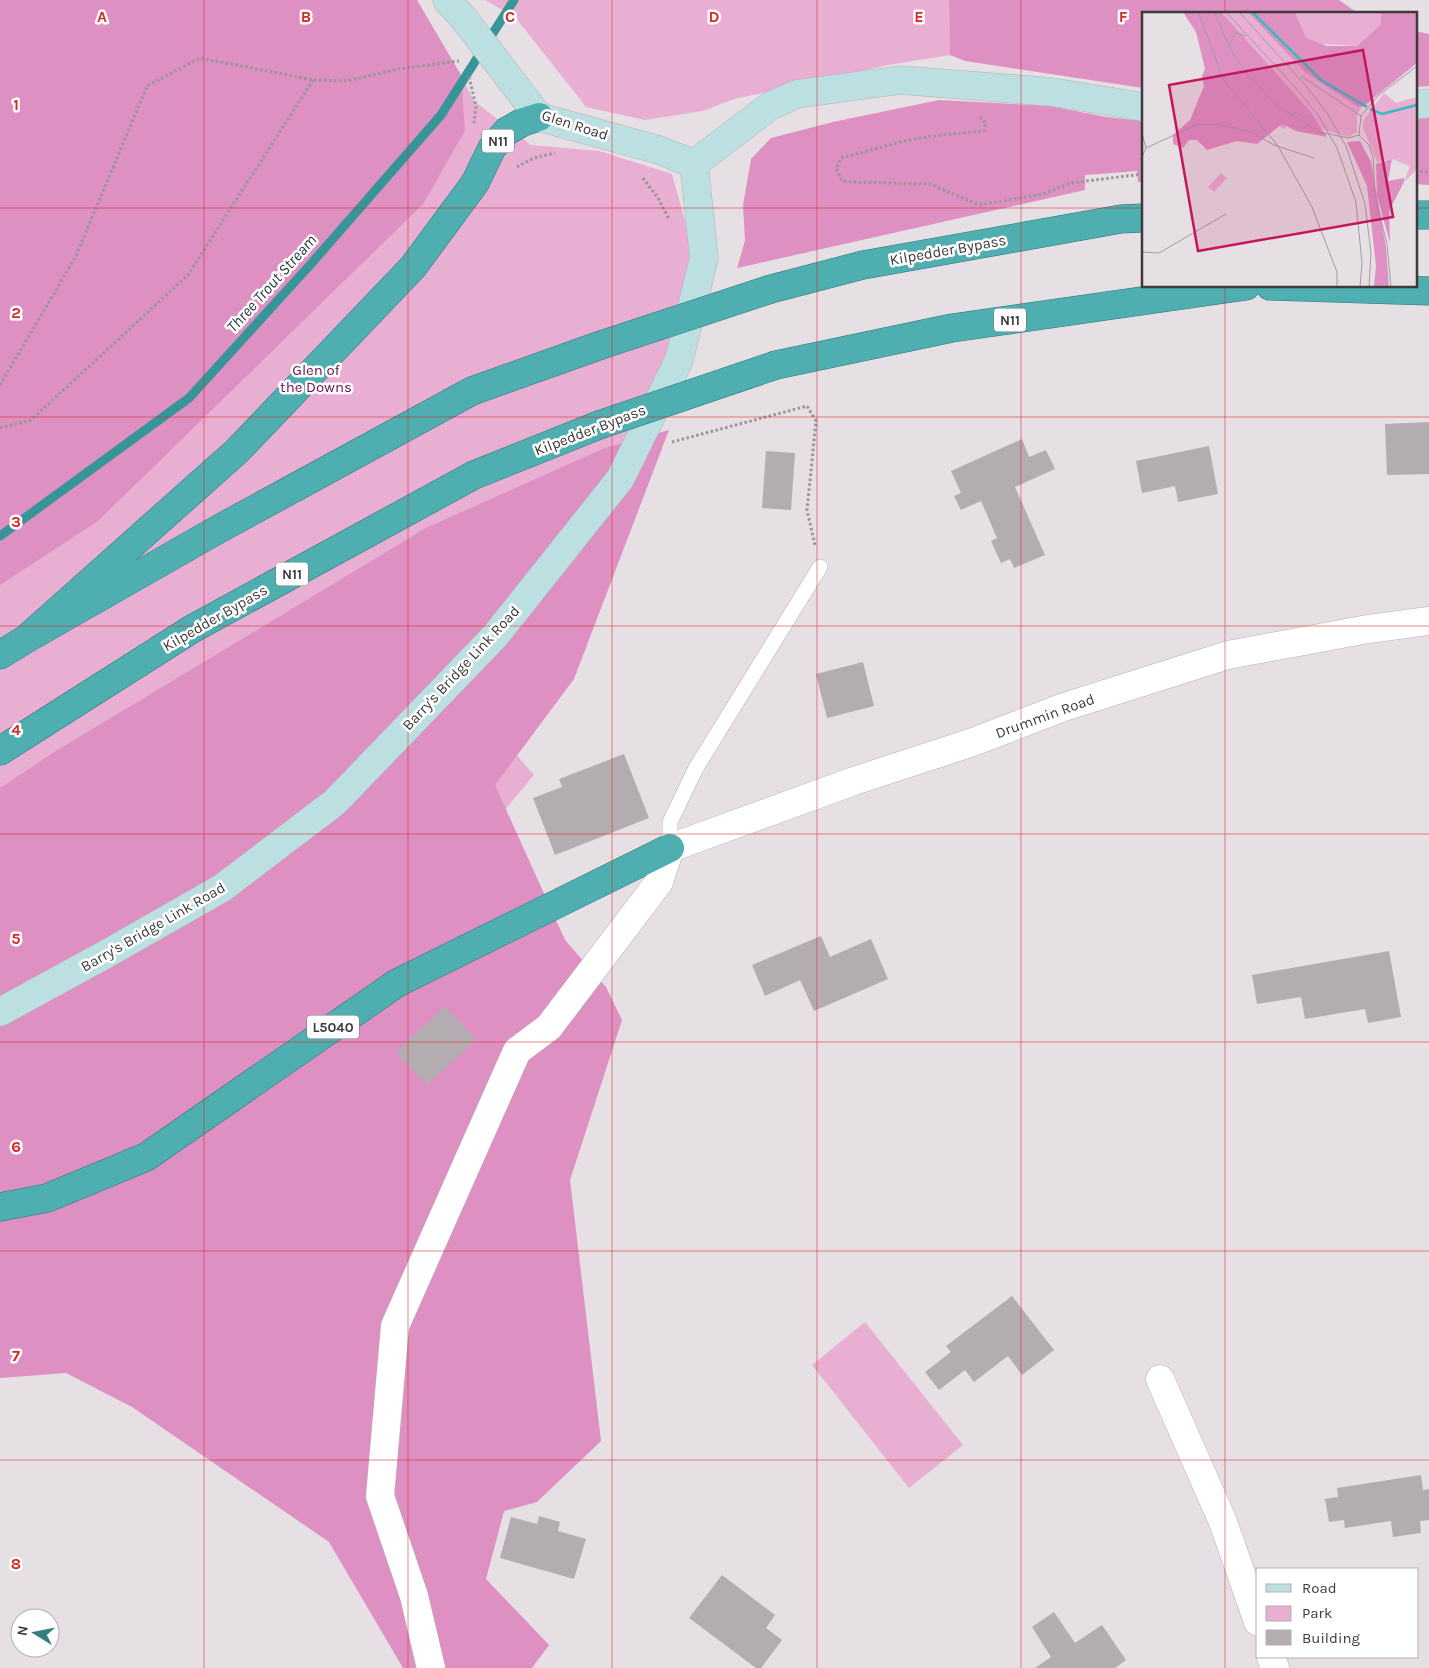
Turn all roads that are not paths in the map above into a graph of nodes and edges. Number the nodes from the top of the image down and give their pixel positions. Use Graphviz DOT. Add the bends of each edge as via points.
graph roads {
  1 [pos="447,0"];
  2 [pos="1429,103"];
  3 [pos="1416,105"];
  4 [pos="1142,107"];
  5 [pos="539,117"];
  6 [pos="694,164"];
  7 [pos="1416,215"];
  8 [pos="1429,216"];
  9 [pos="1142,218"];
  10 [pos="1232,288"];
  11 [pos="1334,288"];
  12 [pos="1429,291"];
  13 [pos="820,567"];
  14 [pos="1429,620"];
  15 [pos="26,639"];
  16 [pos="0,656"];
  17 [pos="0,751"];
  18 [pos="670,848"];
  19 [pos="0,1012"];
  20 [pos="0,1207"];
  21 [pos="1160,1379"];
  22 [pos="1256,1616"];
  23 [pos="431,1668"];
  1 -- 5 [label="main road, Glen Road"];
  2 -- 3 [label="main road"];
  4 -- 6 [label="main road" via="1052,92 900,80 797,94 770,106"];
  5 -- 6 [label="main road, Glen Road" via="659,150"];
  5 -- 15 [label="highway, N11" via="507,131 492,148 475,184 413,267 237,450"];
  6 -- 19 [label="main road, Barry's Bridge Link Road" via="704,258 679,360 620,479 495,636 335,802 222,888"];
  7 -- 8 [label="highway"];
  9 -- 15 [label="highway, Kilpedder Bypass / N11, bridge" via="1121,219 863,265 771,289 472,392 217,530"];
  10 -- 17 [label="highway, Kilpedder Bypass / N11, bridge" via="952,328 776,365 599,425 474,475 201,624"];
  11 -- 12 [label="highway"];
  13 -- 18 [label="lane" via="696,768 670,822"];
  14 -- 18 [label="street, Drummin Road / L5040" via="1368,628 1219,658 1064,707"];
  15 -- 16 [label="highway, N11"];
  18 -- 20 [label="highway, L5040" via="396,983 146,1157 47,1198"];
  18 -- 23 [label="street" via="659,882 653,890 549,1027 516,1051 395,1326 380,1496 414,1596"];
  21 -- 22 [label="street" via="1223,1522"];
}
